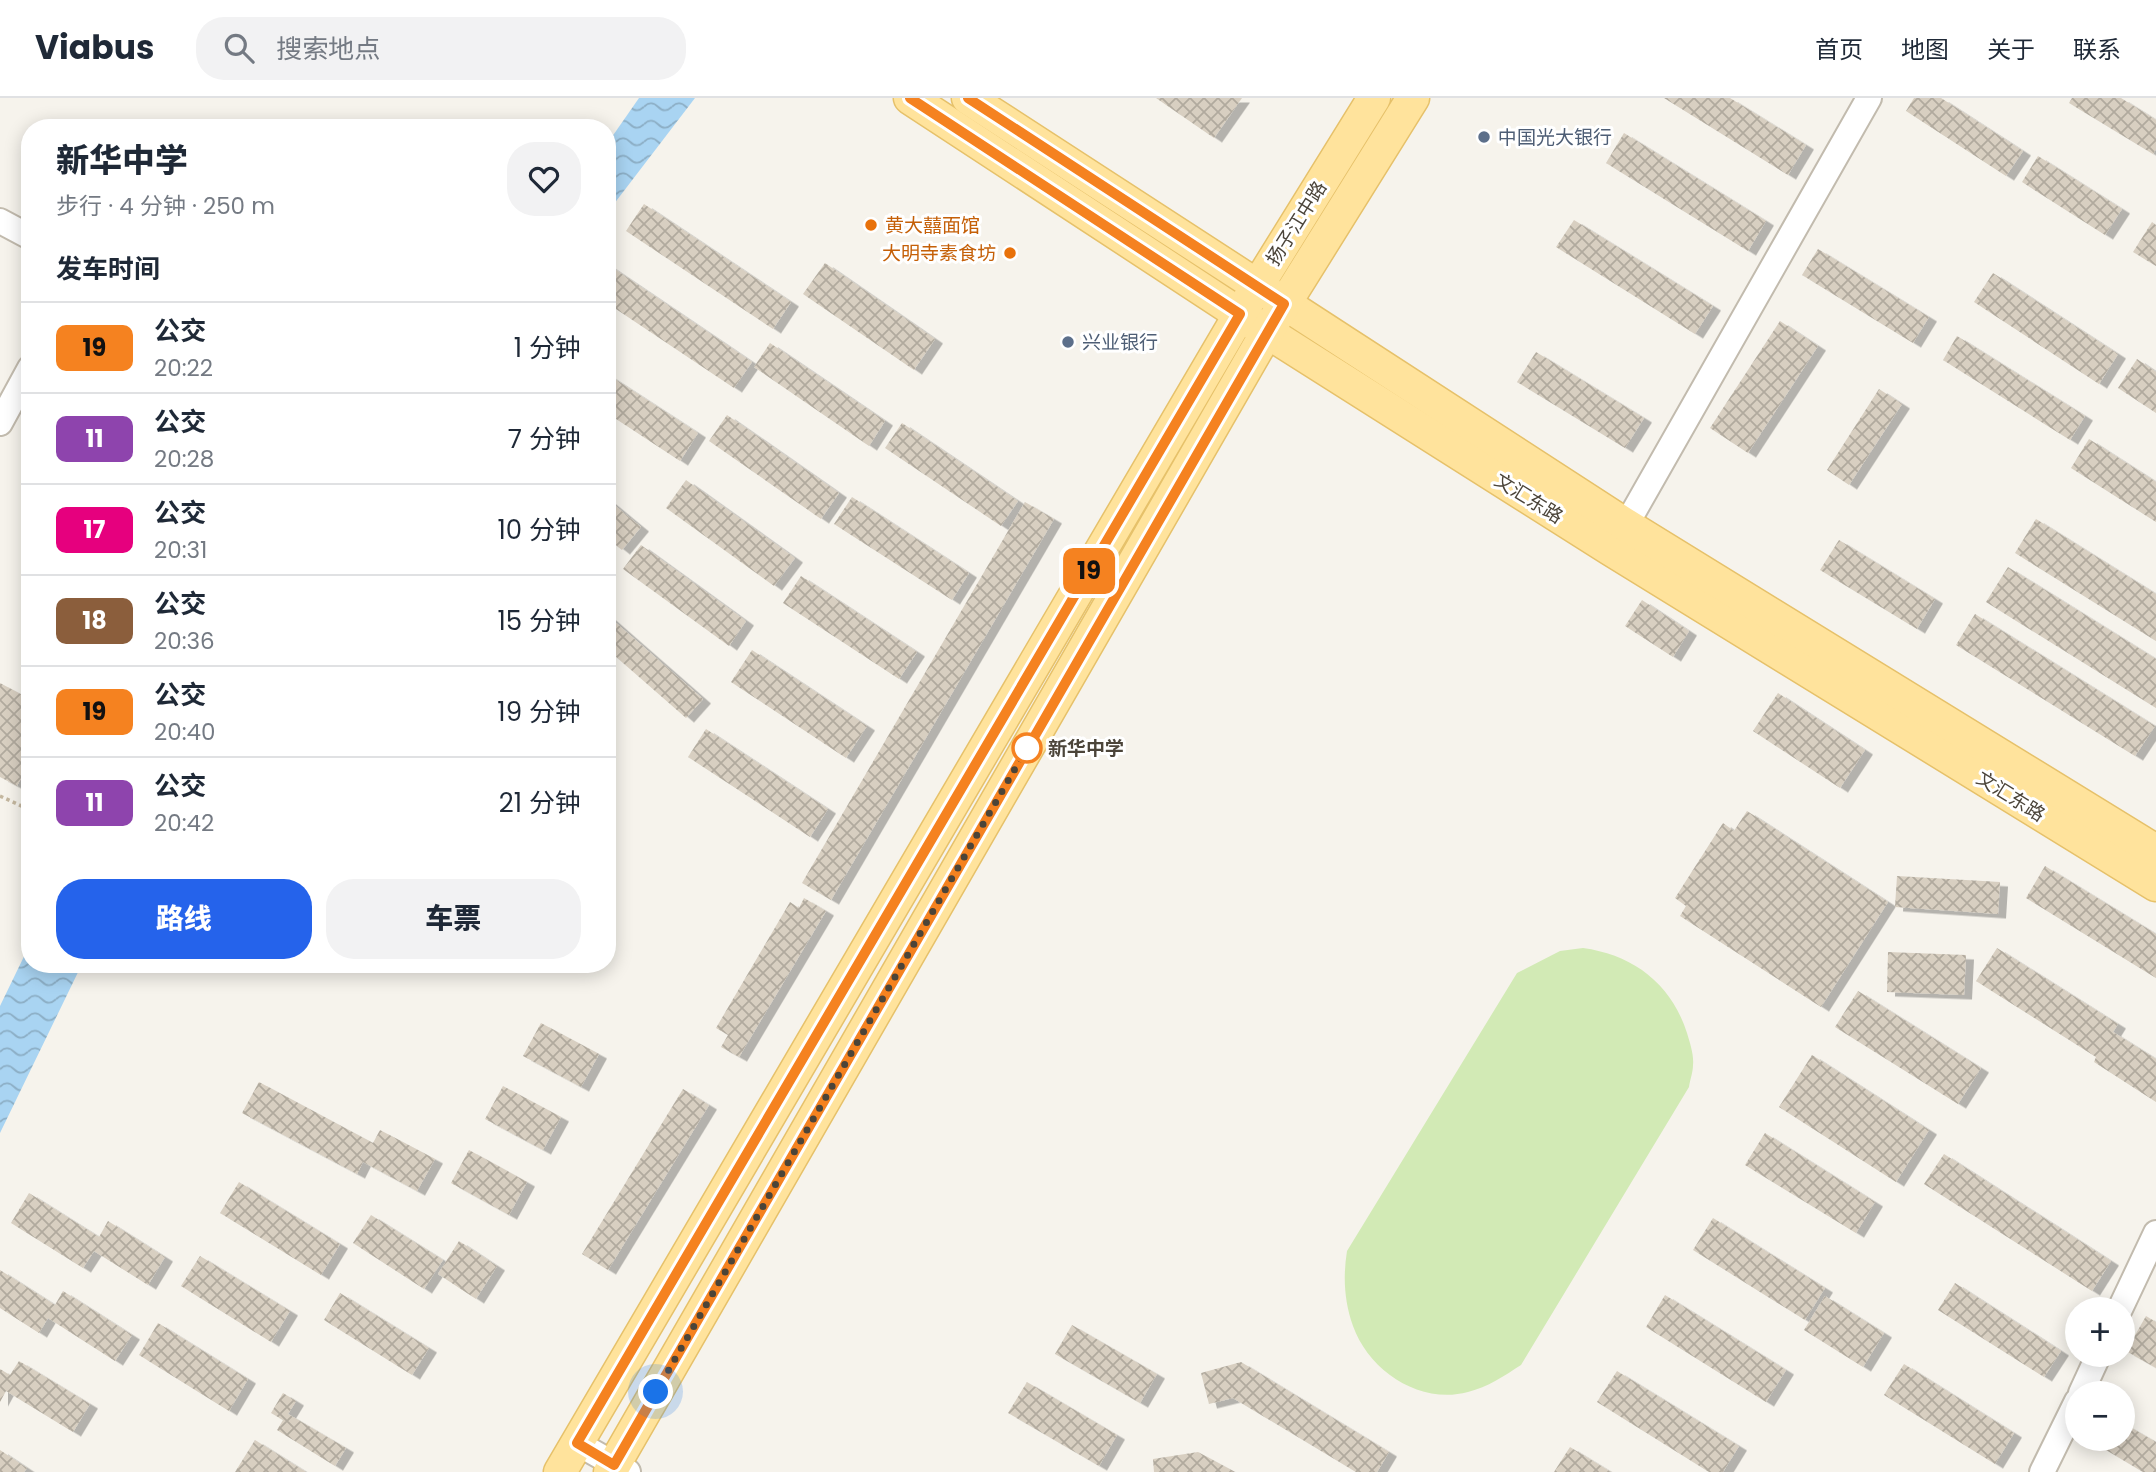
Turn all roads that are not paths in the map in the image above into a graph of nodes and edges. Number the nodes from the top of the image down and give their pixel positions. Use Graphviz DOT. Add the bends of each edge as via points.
graph roads {
  1 [pos="910,98"];
  2 [pos="968,98"];
  3 [pos="1374,98"];
  4 [pos="1413,98"];
  5 [pos="1869,98"];
  6 [pos="0,221"];
  7 [pos="21,232"];
  8 [pos="1257,286"];
  9 [pos="1284,304"];
  10 [pos="1240,314"];
  11 [pos="1267,332"];
  12 [pos="21,384"];
  13 [pos="0,423"];
  14 [pos="1626,524"];
  15 [pos="2156,851"];
  16 [pos="2156,885"];
  17 [pos="2156,1233"];
  18 [pos="2126,1297"];
  19 [pos="2065,1425"];
  20 [pos="577,1443"];
  21 [pos="617,1469"];
  22 [pos="560,1472"];
  23 [pos="2042,1472"];
  1 -- 10 [label="main road, 文汇东路"];
  2 -- 8 [label="main road, 文汇东路"];
  3 -- 8 [label="main road, 扬子江中路"];
  4 -- 9 [label="main road, 扬子江中路"];
  5 -- 14 [label="street"];
  6 -- 7 [label="street"];
  8 -- 9 [label="main road, 文汇东路"];
  8 -- 10 [label="main road, 扬子江中路"];
  9 -- 11 [label="main road, 扬子江中路"];
  9 -- 14 [label="main road, 文汇东路"];
  10 -- 11 [label="main road, 文汇东路"];
  10 -- 20 [label="main road, 扬子江中路"];
  11 -- 16 [label="main road, 文汇东路" via="1609,549"];
  11 -- 21 [label="main road, 扬子江中路"];
  12 -- 13 [label="street"];
  14 -- 15 [label="main road, 文汇东路"];
  17 -- 18 [label="street"];
  19 -- 23 [label="street"];
  20 -- 21 [label="street"];
  20 -- 22 [label="main road, 扬子江中路"];
}
